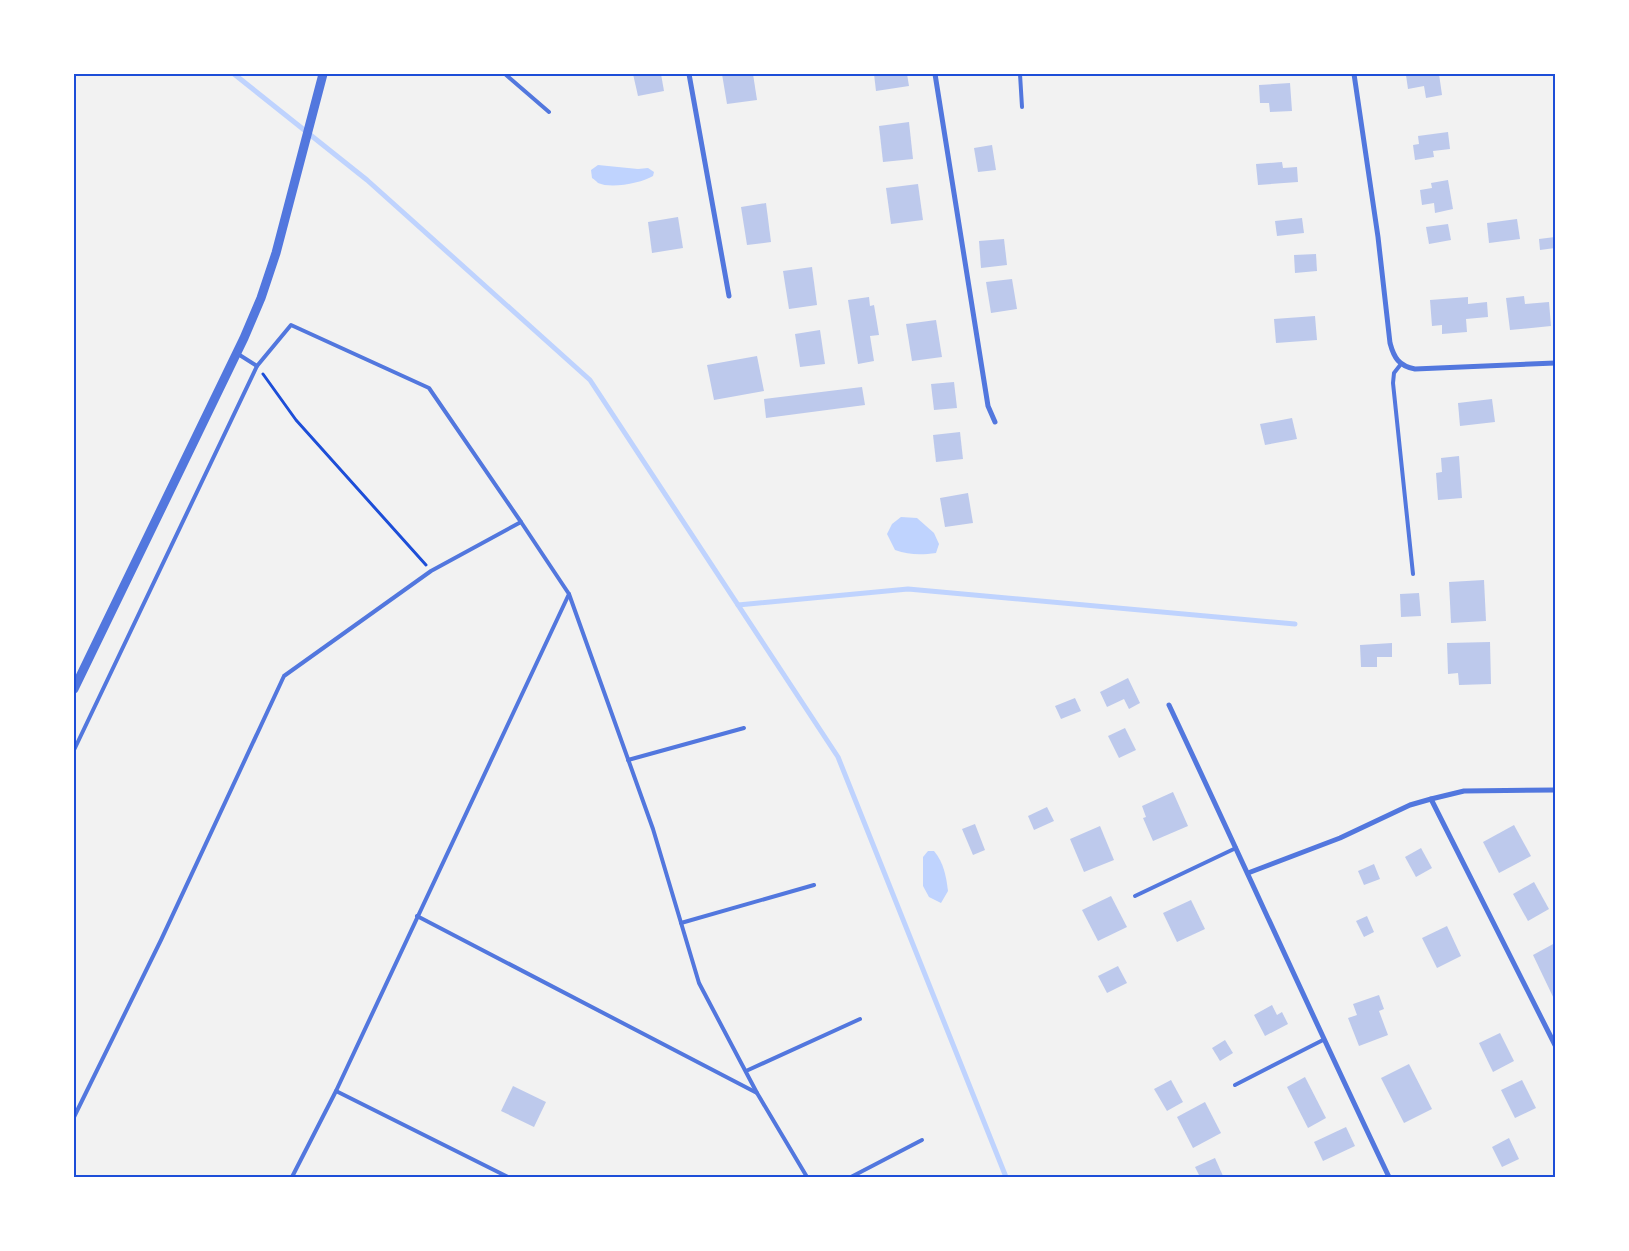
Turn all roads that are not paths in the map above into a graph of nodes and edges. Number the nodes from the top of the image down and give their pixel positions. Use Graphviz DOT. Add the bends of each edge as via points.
graph roads {
  1 [pos="322,74"];
  2 [pos="505,74"];
  3 [pos="689,74"];
  4 [pos="935,74"];
  5 [pos="1020,74"];
  6 [pos="1354,74"];
  7 [pos="1022,107"];
  8 [pos="549,112"];
  9 [pos="728,296"];
  10 [pos="236,353"];
  11 [pos="1555,363"];
  12 [pos="1401,364"];
  13 [pos="257,366"];
  14 [pos="994,422"];
  15 [pos="521,522"];
  16 [pos="1413,574"];
  17 [pos="568,594"];
  18 [pos="74,689"];
  19 [pos="1169,705"];
  20 [pos="744,728"];
  21 [pos="74,750"];
  22 [pos="628,760"];
  23 [pos="1555,790"];
  24 [pos="1431,799"];
  25 [pos="1236,848"];
  26 [pos="1248,872"];
  27 [pos="814,885"];
  28 [pos="1134,896"];
  29 [pos="417,916"];
  30 [pos="681,923"];
  31 [pos="860,1019"];
  32 [pos="1323,1040"];
  33 [pos="1555,1045"];
  34 [pos="746,1071"];
  35 [pos="1235,1085"];
  36 [pos="336,1091"];
  37 [pos="757,1093"];
  38 [pos="74,1117"];
  39 [pos="922,1140"];
  40 [pos="292,1177"];
  41 [pos="508,1177"];
  42 [pos="807,1177"];
  43 [pos="850,1177"];
  44 [pos="1389,1177"];
  1 -- 10 [label="street" via="276,253 261,298"];
  2 -- 8 [label="lane"];
  3 -- 9 [label="street"];
  4 -- 14 [label="street" via="988,406"];
  5 -- 7 [label="lane"];
  6 -- 12 [label="street" via="1390,343"];
  10 -- 13 [label="lane"];
  10 -- 18 [label="street"];
  11 -- 12 [label="street" via="1433,370"];
  12 -- 16 [label="lane" via="1394,373 1393,383"];
  13 -- 15 [label="lane" via="291,325 429,388"];
  13 -- 21 [label="lane"];
  15 -- 17 [label="lane"];
  15 -- 38 [label="lane" via="431,571 284,676"];
  17 -- 22 [label="lane"];
  17 -- 29 [label="lane"];
  19 -- 25 [label="street"];
  20 -- 22 [label="lane"];
  22 -- 30 [label="lane"];
  23 -- 24 [label="street" via="1464,791"];
  24 -- 26 [label="street" via="1410,805 1340,838"];
  24 -- 33 [label="street"];
  25 -- 26 [label="street"];
  25 -- 28 [label="lane"];
  26 -- 32 [label="street"];
  27 -- 30 [label="lane"];
  29 -- 36 [label="lane"];
  29 -- 37 [label="lane"];
  30 -- 34 [label="lane" via="699,983"];
  31 -- 34 [label="lane"];
  32 -- 35 [label="lane"];
  32 -- 44 [label="street"];
  34 -- 37 [label="lane"];
  36 -- 40 [label="lane"];
  36 -- 41 [label="lane"];
  37 -- 42 [label="lane"];
  39 -- 43 [label="lane"];
}
